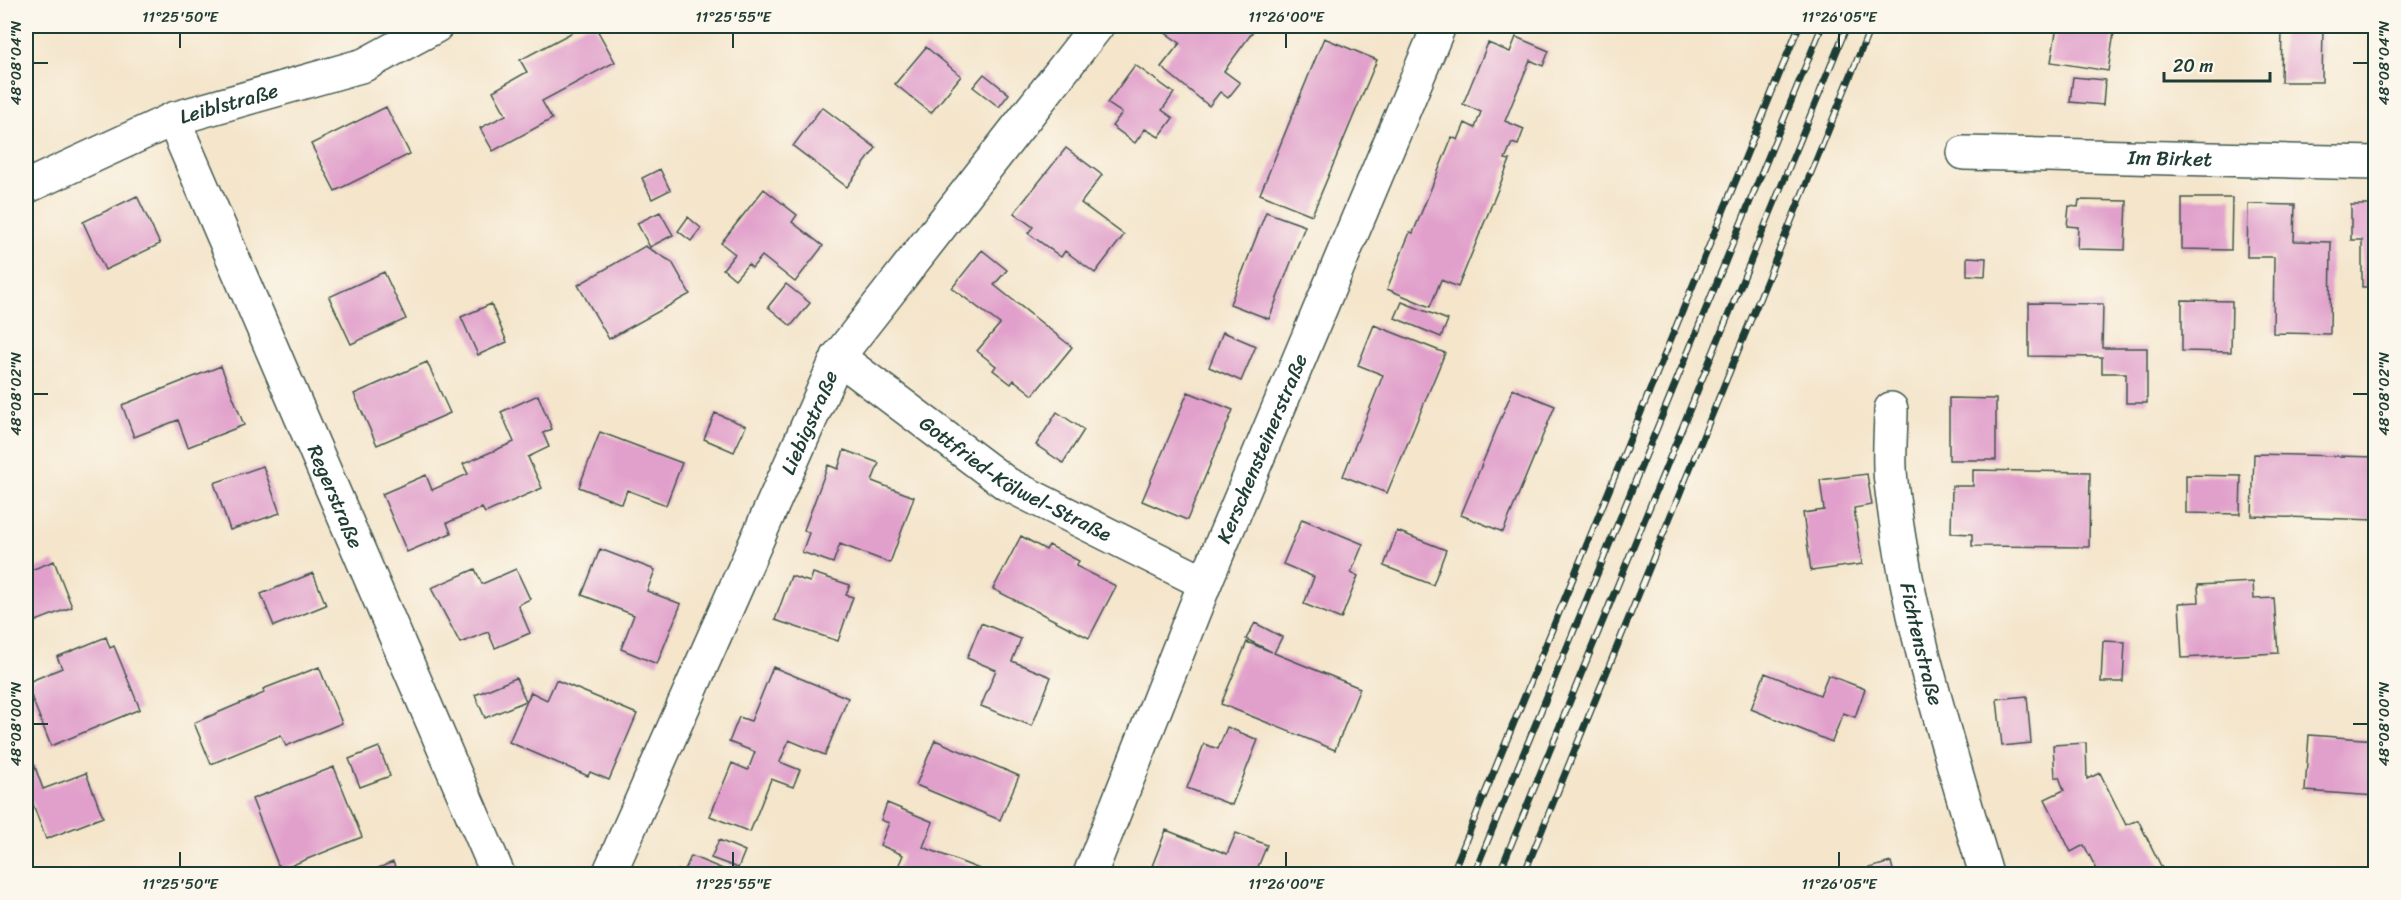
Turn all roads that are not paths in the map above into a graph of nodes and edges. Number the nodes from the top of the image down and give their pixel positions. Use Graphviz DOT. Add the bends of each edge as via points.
graph roads {
  1 [pos="436,26"];
  2 [pos="1097,26"];
  3 [pos="1439,26"];
  4 [pos="172,119"];
  5 [pos="1964,153"];
  6 [pos="2376,163"];
  7 [pos="26,187"];
  8 [pos="838,357"];
  9 [pos="1890,409"];
  10 [pos="1205,583"];
  11 [pos="498,874"];
  12 [pos="609,874"];
  13 [pos="1090,874"];
  14 [pos="1986,874"];
  1 -- 4 [label="street, Leiblstraße" via="364,65"];
  2 -- 8 [label="street, Liebigstraße"];
  3 -- 10 [label="street, Kerschensteinerstraße"];
  4 -- 7 [label="street, Leiblstraße"];
  4 -- 11 [label="street, Regerstraße"];
  5 -- 6 [label="street, Im Birket"];
  8 -- 10 [label="street, Gottfried-Kölwel-Straße" via="1007,484"];
  8 -- 12 [label="street, Liebigstraße"];
  9 -- 14 [label="street, Fichtenstraße" via="1890,479 1904,570 1938,710"];
  10 -- 13 [label="street, Kerschensteinerstraße"];
}
